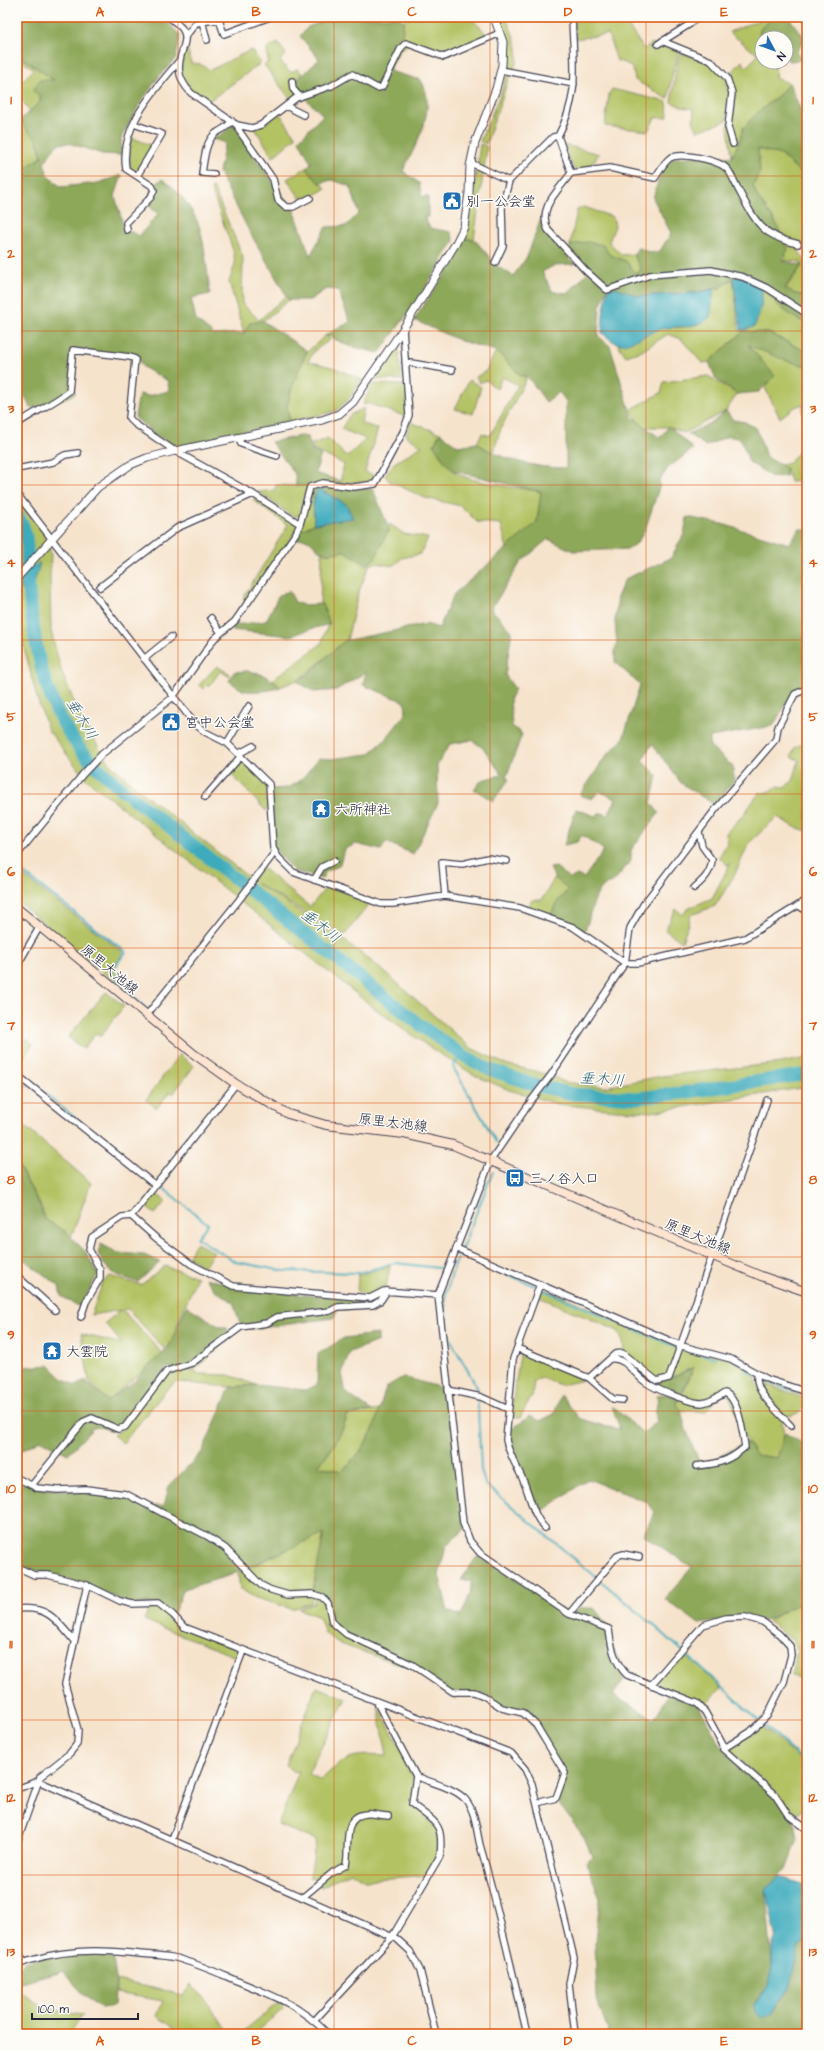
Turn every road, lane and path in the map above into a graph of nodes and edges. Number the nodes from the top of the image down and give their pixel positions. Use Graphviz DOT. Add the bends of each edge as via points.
graph roads {
  1 [pos="169,17"];
  2 [pos="270,17"];
  3 [pos="494,17"];
  4 [pos="572,17"];
  5 [pos="697,17"];
  6 [pos="219,18"];
  7 [pos="202,21"];
  8 [pos="500,34"];
  9 [pos="185,36"];
  10 [pos="207,40"];
  11 [pos="179,61"];
  12 [pos="501,70"];
  13 [pos="292,81"];
  14 [pos="574,84"];
  15 [pos="300,97"];
  16 [pos="286,106"];
  17 [pos="304,115"];
  18 [pos="232,121"];
  19 [pos="134,124"];
  20 [pos="237,125"];
  21 [pos="558,136"];
  22 [pos="733,144"];
  23 [pos="471,163"];
  24 [pos="571,173"];
  25 [pos="214,174"];
  26 [pos="137,176"];
  27 [pos="509,181"];
  28 [pos="310,198"];
  29 [pos="127,230"];
  30 [pos="798,244"];
  31 [pos="495,263"];
  32 [pos="807,314"];
  33 [pos="402,329"];
  34 [pos="405,362"];
  35 [pos="452,370"];
  36 [pos="17,424"];
  37 [pos="238,437"];
  38 [pos="175,451"];
  39 [pos="78,453"];
  40 [pos="277,456"];
  41 [pos="17,469"];
  42 [pos="17,494"];
  43 [pos="253,494"];
  44 [pos="300,524"];
  45 [pos="52,540"];
  46 [pos="17,578"];
  47 [pos="100,587"];
  48 [pos="211,618"];
  49 [pos="221,633"];
  50 [pos="171,637"];
  51 [pos="144,659"];
  52 [pos="807,689"];
  53 [pos="174,697"];
  54 [pos="249,706"];
  55 [pos="227,743"];
  56 [pos="253,746"];
  57 [pos="240,755"];
  58 [pos="205,798"];
  59 [pos="699,832"];
  60 [pos="275,852"];
  61 [pos="17,855"];
  62 [pos="334,861"];
  63 [pos="507,861"];
  64 [pos="314,880"];
  65 [pos="694,888"];
  66 [pos="445,896"];
  67 [pos="807,900"];
  68 [pos="799,906"];
  69 [pos="17,908"];
  70 [pos="807,911"];
  71 [pos="40,926"];
  72 [pos="625,963"];
  73 [pos="17,966"];
  74 [pos="146,1016"];
  75 [pos="17,1075"];
  76 [pos="236,1084"];
  77 [pos="767,1100"];
  78 [pos="491,1160"];
  79 [pos="155,1185"];
  80 [pos="132,1216"];
  81 [pos="456,1248"];
  82 [pos="712,1256"];
  83 [pos="17,1276"];
  84 [pos="540,1284"];
  85 [pos="387,1291"];
  86 [pos="807,1292"];
  87 [pos="438,1295"];
  88 [pos="56,1310"];
  89 [pos="81,1317"];
  90 [pos="682,1346"];
  91 [pos="517,1348"];
  92 [pos="609,1359"];
  93 [pos="758,1374"];
  94 [pos="589,1378"];
  95 [pos="448,1390"];
  96 [pos="807,1392"];
  97 [pos="623,1400"];
  98 [pos="508,1410"];
  99 [pos="791,1426"];
  100 [pos="696,1466"];
  101 [pos="17,1478"];
  102 [pos="32,1485"];
  103 [pos="545,1528"];
  104 [pos="639,1557"];
  105 [pos="17,1567"];
  106 [pos="87,1585"];
  107 [pos="17,1609"];
  108 [pos="569,1614"];
  109 [pos="74,1641"];
  110 [pos="244,1651"];
  111 [pos="651,1685"];
  112 [pos="376,1701"];
  113 [pos="723,1749"];
  114 [pos="416,1776"];
  115 [pos="38,1781"];
  116 [pos="17,1789"];
  117 [pos="537,1803"];
  118 [pos="388,1816"];
  119 [pos="807,1829"];
  120 [pos="172,1839"];
  121 [pos="17,1842"];
  122 [pos="303,1897"];
  123 [pos="392,1937"];
  124 [pos="17,1951"];
  125 [pos="24,1962"];
  126 [pos="17,1965"];
  127 [pos="314,2021"];
  128 [pos="328,2034"];
  129 [pos="436,2034"];
  130 [pos="527,2034"];
  131 [pos="575,2034"];
  1 -- 9 [label="street" via="183,30"];
  2 -- 6 [label="street" via="224,34"];
  3 -- 8 [label="street"];
  4 -- 14 [label="street"];
  5 -- 22 [label="street" via="660,42 711,61 727,78 732,93 728,127"];
  6 -- 7 [label="street"];
  7 -- 9 [label="street" via="196,23"];
  7 -- 10 [label="street"];
  8 -- 12 [label="street" via="503,42"];
  8 -- 15 [label="street" via="444,57 406,43 400,48 382,87 377,88 352,74 331,86"];
  9 -- 11 [label="street"];
  11 -- 18 [label="street" via="179,73 186,88"];
  11 -- 19 [label="street" via="148,99"];
  12 -- 14 [label="street"];
  12 -- 23 [label="street" via="475,143"];
  13 -- 15 [label="street" via="293,89"];
  14 -- 21 [label="street" via="571,107"];
  15 -- 16 [label="street"];
  16 -- 17 [label="street"];
  16 -- 20 [label="street" via="261,125 252,128"];
  18 -- 20 [label="street"];
  18 -- 25 [label="street" via="226,130 216,133 209,140 202,172"];
  19 -- 26 [label="street" via="126,145 124,160 126,169"];
  19 -- 26 [label="street" via="162,134"];
  20 -- 28 [label="street" via="273,179 278,200 286,207 293,207"];
  21 -- 24 [label="street"];
  21 -- 27 [label="street" via="553,136"];
  23 -- 27 [label="street"];
  23 -- 33 [label="street" via="464,227"];
  24 -- 30 [label="street" via="610,168 655,178 669,159 678,155 715,162 728,170 750,212 768,233 780,240"];
  24 -- 32 [label="street" via="547,206 545,223 548,230 607,290 650,274 711,270 743,277 767,288"];
  26 -- 29 [label="street" via="154,190 152,197 126,223"];
  27 -- 31 [label="street" via="502,208 503,246"];
  33 -- 34 [label="street"];
  33 -- 37 [label="street" via="352,402 339,414 322,420"];
  34 -- 35 [label="street"];
  34 -- 44 [label="street" via="409,415 403,432 375,484 354,487 323,483 310,487"];
  36 -- 38 [label="street" via="38,409 59,400 69,391 73,350 130,357 134,359 129,418"];
  37 -- 38 [label="street"];
  37 -- 40 [label="street" via="241,444"];
  38 -- 43 [label="street"];
  38 -- 45 [label="street" via="147,458 114,474 98,487"];
  39 -- 41 [label="street" via="65,455 53,462"];
  42 -- 45 [label="street"];
  43 -- 44 [label="street"];
  43 -- 47 [label="street" via="177,528"];
  44 -- 49 [label="street" via="235,621"];
  45 -- 46 [label="street"];
  45 -- 51 [label="street"];
  48 -- 49 [label="street"];
  49 -- 53 [label="street" via="214,639"];
  50 -- 51 [label="street"];
  51 -- 53 [label="street"];
  52 -- 59 [label="street" via="795,694 778,727 776,739"];
  53 -- 55 [label="street" via="199,727"];
  53 -- 61 [label="street" via="102,754"];
  54 -- 55 [label="street"];
  55 -- 57 [label="street"];
  56 -- 57 [label="street"];
  57 -- 58 [label="street"];
  57 -- 60 [label="street" via="269,784"];
  59 -- 65 [label="street" via="702,846 712,860 712,867"];
  59 -- 72 [label="street" via="643,905 630,928"];
  60 -- 64 [label="street" via="293,872"];
  60 -- 74 [label="street"];
  62 -- 64 [label="street" via="322,867"];
  63 -- 66 [label="street" via="488,858 462,864 442,862"];
  64 -- 66 [label="street" via="381,904"];
  66 -- 72 [label="street" via="520,908 554,919 573,927"];
  67 -- 68 [label="street"];
  68 -- 70 [label="street"];
  68 -- 72 [label="street" via="745,938 638,963"];
  69 -- 71 [label="main road, 原里大池線"];
  71 -- 73 [label="street"];
  71 -- 74 [label="main road, 原里大池線"];
  72 -- 78 [label="street"];
  74 -- 76 [label="main road, 原里大池線"];
  75 -- 79 [label="street"];
  76 -- 78 [label="main road, 原里大池線" via="270,1105 297,1117 348,1129 404,1134 433,1140"];
  76 -- 79 [label="street"];
  77 -- 82 [label="street"];
  78 -- 81 [label="street"];
  78 -- 82 [label="main road, 原里大池線"];
  79 -- 80 [label="street"];
  80 -- 85 [label="street" via="191,1264 233,1286 370,1298"];
  80 -- 89 [label="street" via="122,1217 92,1237 90,1249 100,1270 100,1278 86,1302"];
  81 -- 84 [label="street"];
  81 -- 87 [label="street"];
  82 -- 86 [label="main road, 原里大池線"];
  82 -- 90 [label="street"];
  83 -- 88 [label="street"];
  84 -- 90 [label="street"];
  84 -- 91 [label="street"];
  85 -- 87 [label="street"];
  85 -- 102 [label="street" via="381,1300 373,1305 338,1307 330,1311 278,1317 267,1323 241,1327 192,1363 167,1372 125,1426 118,1429 92,1418 83,1422"];
  87 -- 95 [label="street"];
  90 -- 92 [label="street" via="670,1378 656,1381 622,1353 615,1354"];
  90 -- 93 [label="street" via="731,1359"];
  91 -- 94 [label="street"];
  91 -- 98 [label="street" via="513,1359"];
  92 -- 94 [label="street"];
  92 -- 100 [label="street" via="623,1360 645,1382 661,1391 701,1403 725,1393 734,1401 745,1447 720,1464"];
  93 -- 96 [label="street"];
  93 -- 99 [label="street" via="757,1384 761,1393"];
  94 -- 97 [label="street" via="613,1399"];
  95 -- 98 [label="street" via="478,1396"];
  95 -- 108 [label="street" via="463,1524 470,1541 480,1553"];
  98 -- 103 [label="street" via="508,1451"];
  101 -- 102 [label="street"];
  102 -- 117 [label="street" via="57,1490 86,1489 126,1494 207,1536 225,1548 261,1584 271,1590 288,1595 312,1594 322,1597 328,1603 332,1622 346,1634 413,1665 453,1692 474,1692 502,1708 523,1712 536,1725 565,1773 556,1798"];
  104 -- 108 [label="street" via="623,1554 617,1556"];
  105 -- 106 [label="street" via="34,1575 48,1575"];
  106 -- 109 [label="street"];
  106 -- 110 [label="street" via="126,1602 158,1603 184,1627"];
  107 -- 109 [label="street" via="44,1610 57,1620"];
  108 -- 111 [label="street" via="610,1629 611,1644 618,1667 627,1675"];
  109 -- 115 [label="street" via="65,1684 78,1730 77,1744 70,1754 47,1770"];
  110 -- 112 [label="street"];
  110 -- 120 [label="street"];
  111 -- 113 [label="street" via="697,1703 705,1712"];
  111 -- 113 [label="street" via="704,1625 726,1618 745,1617 763,1622 779,1634 790,1646 791,1655 784,1682 767,1716 750,1732"];
  112 -- 114 [label="street"];
  112 -- 117 [label="street" via="511,1754 525,1769"];
  113 -- 119 [label="street" via="775,1795 788,1815"];
  114 -- 123 [label="street" via="412,1804 429,1815 438,1826 440,1856"];
  114 -- 130 [label="street" via="458,1793 466,1800 475,1817 476,1831 496,1899"];
  115 -- 116 [label="street"];
  115 -- 120 [label="street"];
  115 -- 121 [label="street"];
  117 -- 131 [label="street" via="574,1958 569,1984"];
  118 -- 122 [label="street" via="366,1814 355,1817 350,1823 348,1833 346,1865"];
  120 -- 122 [label="street"];
  122 -- 123 [label="street"];
  123 -- 127 [label="street"];
  123 -- 129 [label="street" via="415,1958"];
  124 -- 125 [label="street"];
  125 -- 126 [label="street"];
  125 -- 127 [label="street" via="62,1952 91,1950 175,1958 285,2001"];
  127 -- 128 [label="street"];
}
